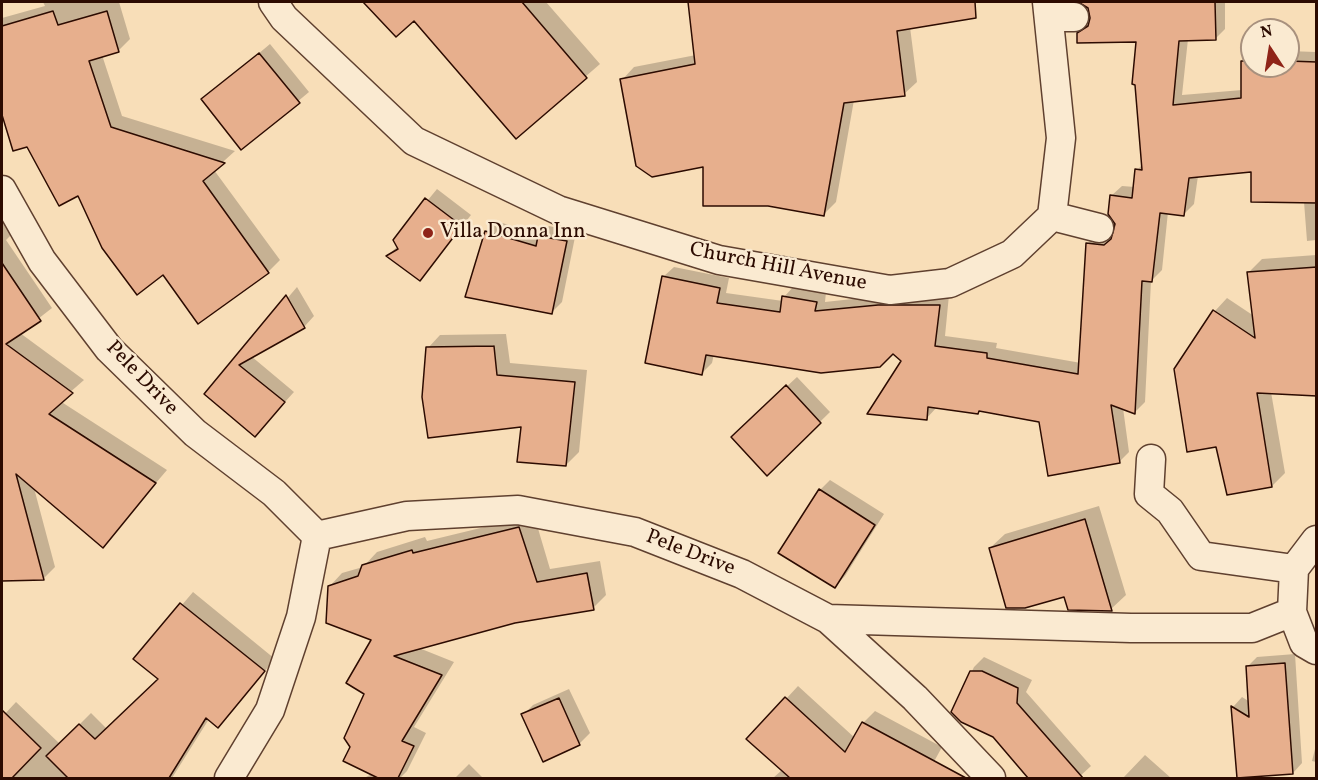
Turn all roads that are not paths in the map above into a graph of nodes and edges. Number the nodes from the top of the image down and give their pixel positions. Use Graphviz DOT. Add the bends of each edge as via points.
graph roads {
  1 [pos="273,2"];
  2 [pos="1057,12"];
  3 [pos="2,190"];
  4 [pos="1052,216"];
  5 [pos="1099,228"];
  6 [pos="1151,459"];
  7 [pos="317,536"];
  8 [pos="1317,540"];
  9 [pos="1294,570"];
  10 [pos="1292,612"];
  11 [pos="828,619"];
  12 [pos="1317,650"];
  13 [pos="229,778"];
  14 [pos="991,778"];
  1 -- 4 [label="street, Church Hill Avenue" via="284,18 414,141 558,210 719,260 890,290 950,283 1012,254"];
  2 -- 4 [label="street" via="1061,138"];
  3 -- 7 [label="street, Pele Drive" via="42,261 109,349 195,434 274,494"];
  4 -- 5 [label="street"];
  6 -- 9 [label="street" via="1149,494 1170,511 1201,556"];
  7 -- 11 [label="street, Pele Drive" via="407,516 518,510 635,532 742,574"];
  7 -- 13 [label="street" via="301,617 270,710"];
  8 -- 9 [label="street"];
  9 -- 10 [label="street"];
  10 -- 11 [label="street" via="1252,628"];
  10 -- 12 [label="street" via="1304,644"];
  11 -- 14 [label="street, Pele Drive" via="915,698"];
}
